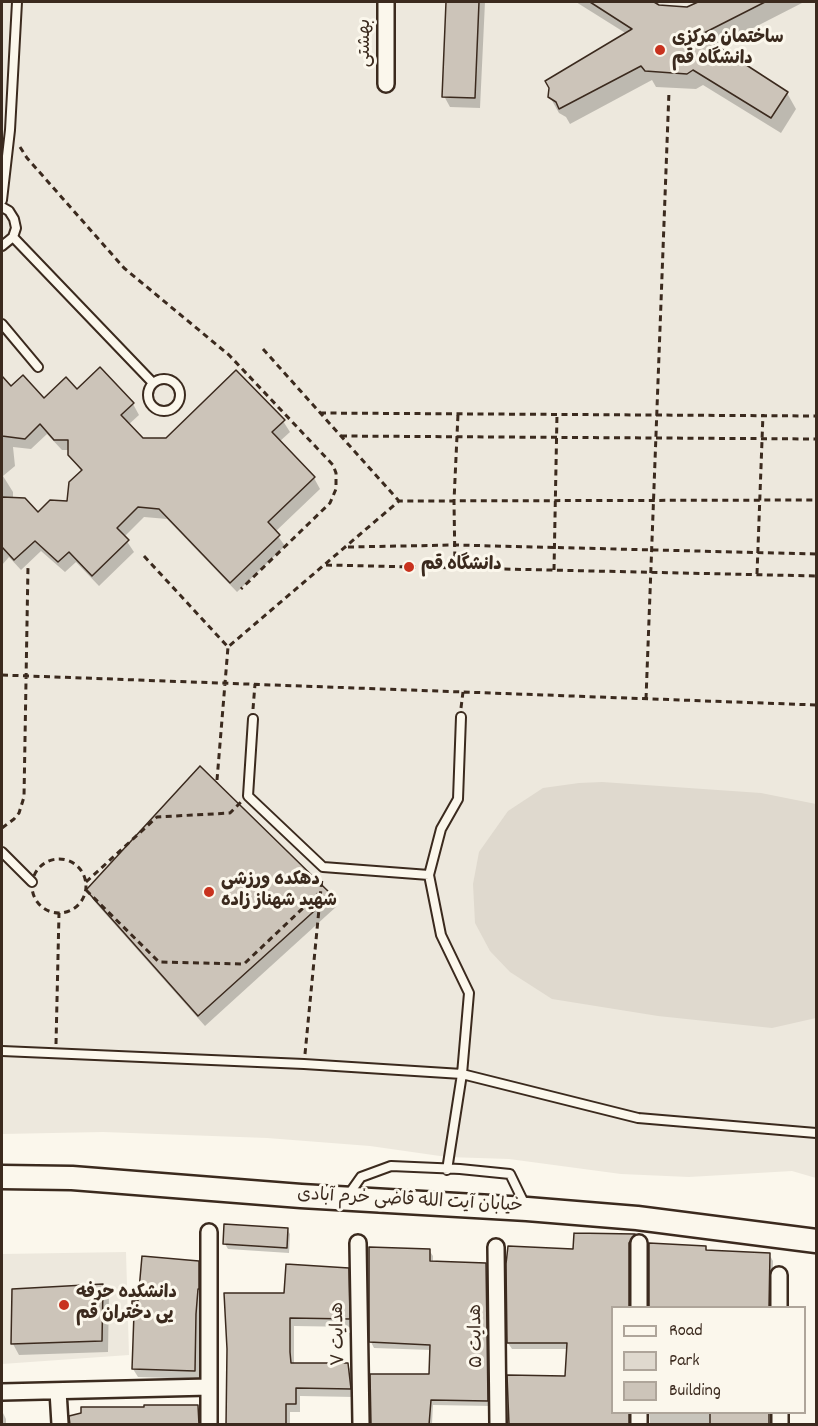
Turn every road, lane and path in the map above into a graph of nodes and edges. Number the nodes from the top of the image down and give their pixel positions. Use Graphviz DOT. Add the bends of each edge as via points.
graph roads {
  1 [pos="17,2"];
  2 [pos="386,2"];
  3 [pos="386,84"];
  4 [pos="669,92"];
  5 [pos="10,130"];
  6 [pos="2,200"];
  7 [pos="2,207"];
  8 [pos="13,237"];
  9 [pos="2,246"];
  10 [pos="2,324"];
  11 [pos="263,349"];
  12 [pos="38,367"];
  13 [pos="153,383"];
  14 [pos="320,413"];
  15 [pos="458,414"];
  16 [pos="557,414"];
  17 [pos="763,414"];
  18 [pos="656,415"];
  19 [pos="816,416"];
  20 [pos="341,436"];
  21 [pos="457,437"];
  22 [pos="557,438"];
  23 [pos="656,438"];
  24 [pos="763,439"];
  25 [pos="816,439"];
  26 [pos="761,500"];
  27 [pos="816,500"];
  28 [pos="399,501"];
  29 [pos="454,501"];
  30 [pos="556,501"];
  31 [pos="653,501"];
  32 [pos="454,545"];
  33 [pos="346,547"];
  34 [pos="555,548"];
  35 [pos="653,550"];
  36 [pos="759,552"];
  37 [pos="816,554"];
  38 [pos="144,556"];
  39 [pos="324,565"];
  40 [pos="28,566"];
  41 [pos="454,568"];
  42 [pos="554,570"];
  43 [pos="651,572"];
  44 [pos="757,574"];
  45 [pos="816,576"];
  46 [pos="241,589"];
  47 [pos="228,647"];
  48 [pos="2,675"];
  49 [pos="26,676"];
  50 [pos="225,683"];
  51 [pos="255,684"];
  52 [pos="646,699"];
  53 [pos="816,705"];
  54 [pos="460,717"];
  55 [pos="253,719"];
  56 [pos="217,780"];
  57 [pos="248,795"];
  58 [pos="2,828"];
  59 [pos="2,852"];
  60 [pos="323,867"];
  61 [pos="429,875"];
  62 [pos="32,882"];
  63 [pos="86,882"];
  64 [pos="86,890"];
  65 [pos="321,891"];
  66 [pos="59,914"];
  67 [pos="2,1051"];
  68 [pos="56,1054"];
  69 [pos="304,1064"];
  70 [pos="462,1074"];
  71 [pos="816,1133"];
  72 [pos="447,1170"];
  73 [pos="2,1177"];
  74 [pos="346,1199"];
  75 [pos="527,1209"];
  76 [pos="208,1232"];
  77 [pos="816,1241"];
  78 [pos="358,1243"];
  79 [pos="639,1243"];
  80 [pos="496,1247"];
  81 [pos="779,1275"];
  82 [pos="639,1306"];
  83 [pos="779,1306"];
  84 [pos="209,1387"];
  85 [pos="58,1391"];
  86 [pos="2,1392"];
  87 [pos="60,1425"];
  88 [pos="209,1425"];
  89 [pos="361,1425"];
  90 [pos="498,1425"];
  1 -- 5 [label="lane"];
  2 -- 3 [label="street, بهشتی"];
  4 -- 18 [label="path"];
  5 -- 6 [label="lane"];
  5 -- 46 [label="path" via="27,158 124,268 229,355 333,465 337,481 330,503"];
  7 -- 8 [label="lane" via="14,219"];
  8 -- 9 [label="lane"];
  8 -- 13 [label="lane"];
  10 -- 12 [label="lane"];
  11 -- 14 [label="path"];
  13 -- 13 [label="lane" via="148,398 153,407 162,411 176,405 180,395 176,385 168,380"];
  14 -- 15 [label="path"];
  14 -- 20 [label="path"];
  15 -- 16 [label="path"];
  15 -- 21 [label="path"];
  16 -- 18 [label="path"];
  16 -- 22 [label="path"];
  17 -- 18 [label="path"];
  17 -- 19 [label="path"];
  17 -- 24 [label="path"];
  18 -- 23 [label="path"];
  20 -- 21 [label="path"];
  20 -- 28 [label="path"];
  21 -- 22 [label="path"];
  21 -- 29 [label="path"];
  22 -- 23 [label="path"];
  22 -- 30 [label="path"];
  23 -- 24 [label="path"];
  23 -- 31 [label="path"];
  24 -- 25 [label="path"];
  24 -- 26 [label="path"];
  26 -- 27 [label="path"];
  26 -- 31 [label="path"];
  26 -- 36 [label="path"];
  28 -- 29 [label="path"];
  28 -- 33 [label="path"];
  29 -- 30 [label="path"];
  29 -- 32 [label="path"];
  30 -- 31 [label="path"];
  30 -- 34 [label="path"];
  31 -- 35 [label="path"];
  32 -- 33 [label="path"];
  32 -- 34 [label="path"];
  32 -- 41 [label="path"];
  33 -- 39 [label="path"];
  34 -- 35 [label="path"];
  34 -- 42 [label="path"];
  35 -- 36 [label="path"];
  35 -- 43 [label="path"];
  36 -- 37 [label="path"];
  36 -- 44 [label="path"];
  38 -- 47 [label="path"];
  39 -- 41 [label="path"];
  39 -- 47 [label="path"];
  40 -- 49 [label="path"];
  41 -- 42 [label="path"];
  42 -- 43 [label="path"];
  43 -- 44 [label="path"];
  43 -- 52 [label="path"];
  44 -- 45 [label="path"];
  47 -- 50 [label="path"];
  48 -- 49 [label="path"];
  49 -- 50 [label="path"];
  49 -- 58 [label="path" via="24,797 20,813"];
  50 -- 51 [label="path"];
  50 -- 56 [label="path"];
  51 -- 52 [label="path"];
  51 -- 55 [label="path"];
  52 -- 53 [label="path"];
  54 -- 61 [label="lane" via="458,799 441,829"];
  55 -- 57 [label="lane"];
  57 -- 60 [label="lane"];
  57 -- 63 [label="path" via="230,813 157,817"];
  59 -- 62 [label="lane"];
  60 -- 61 [label="lane"];
  60 -- 65 [label="path"];
  61 -- 70 [label="lane" via="441,935 469,993"];
  62 -- 63 [label="path" via="44,863 59,859 80,868"];
  62 -- 66 [label="path" via="38,904"];
  63 -- 64 [label="path"];
  64 -- 65 [label="path" via="159,962 244,964"];
  64 -- 66 [label="path" via="74,909"];
  65 -- 69 [label="path"];
  66 -- 68 [label="path"];
  67 -- 68 [label="lane"];
  68 -- 69 [label="lane"];
  69 -- 70 [label="lane"];
  70 -- 71 [label="lane" via="638,1118"];
  70 -- 72 [label="lane"];
  72 -- 74 [label="lane" via="391,1166 361,1177"];
  72 -- 75 [label="lane" via="510,1174"];
  73 -- 74 [label="main road, خیابان آیت الله قاضی خرم آبادی" via="72,1178"];
  74 -- 75 [label="main road, خیابان آیت الله قاضی خرم آبادی"];
  75 -- 77 [label="main road, خیابان آیت الله قاضی خرم آبادی" via="637,1218"];
  76 -- 84 [label="street"];
  78 -- 89 [label="street, هدایت ۷"];
  79 -- 82 [label="street"];
  80 -- 90 [label="street, هدایت ۵"];
  81 -- 83 [label="street"];
  84 -- 85 [label="street"];
  84 -- 88 [label="street"];
  85 -- 86 [label="street"];
  85 -- 87 [label="street"];
}
